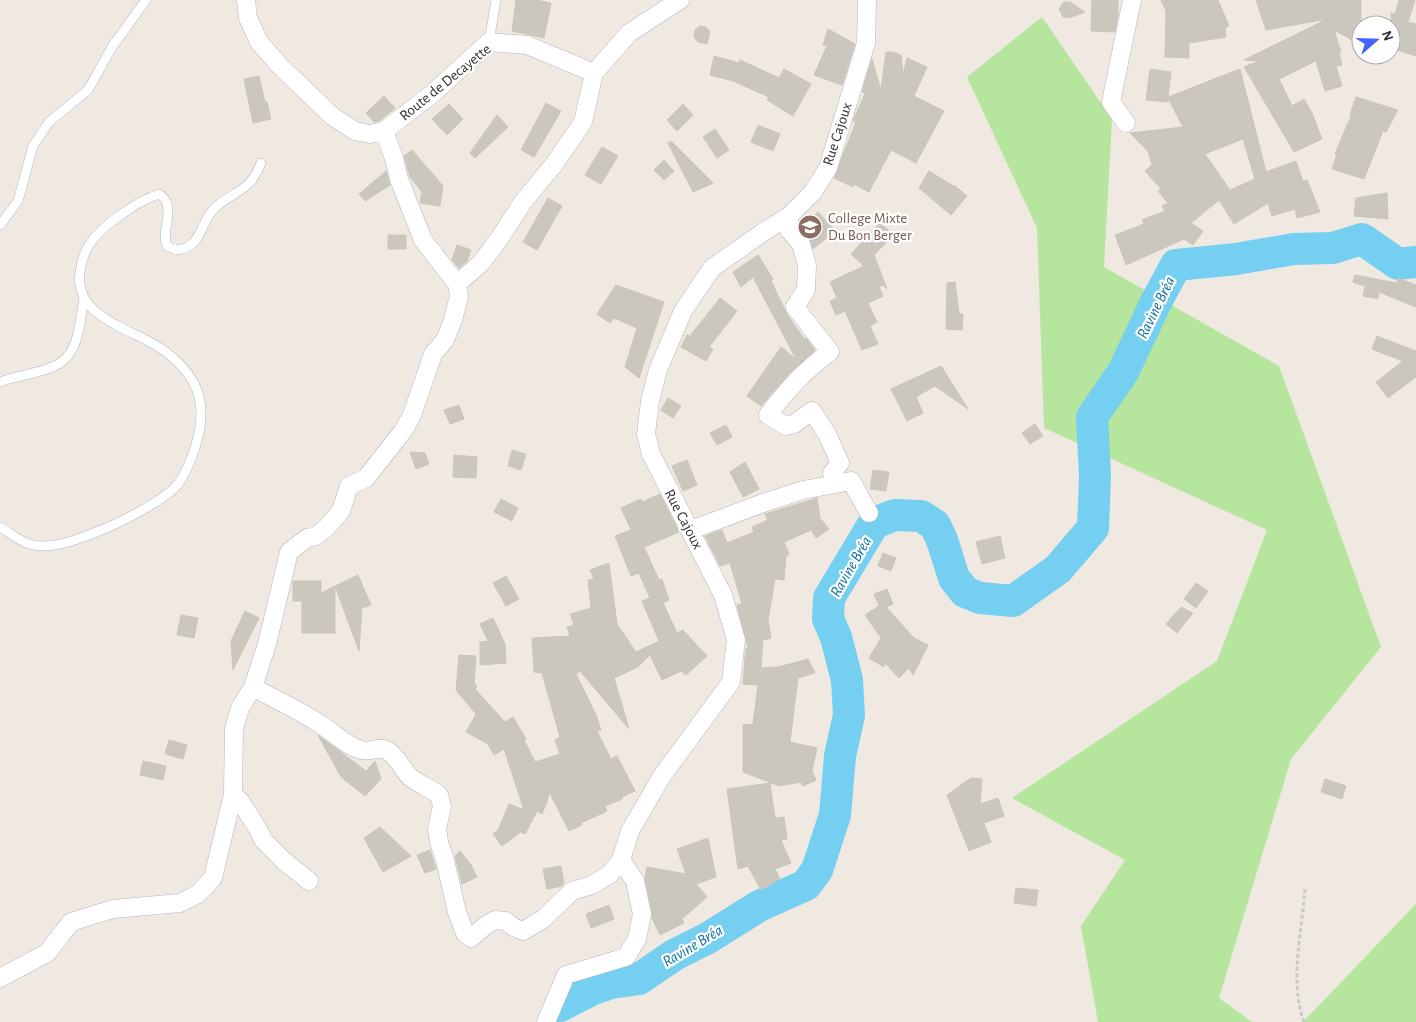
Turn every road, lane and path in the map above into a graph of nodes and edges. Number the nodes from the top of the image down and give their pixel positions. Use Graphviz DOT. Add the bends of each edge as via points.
graph roads {
  1 [pos="146,0"];
  2 [pos="246,0"];
  3 [pos="496,0"];
  4 [pos="680,0"];
  5 [pos="867,0"];
  6 [pos="1132,0"];
  7 [pos="489,42"];
  8 [pos="594,73"];
  9 [pos="1126,123"];
  10 [pos="384,131"];
  11 [pos="261,163"];
  12 [pos="789,216"];
  13 [pos="0,225"];
  14 [pos="457,284"];
  15 [pos="84,298"];
  16 [pos="0,382"];
  17 [pos="841,482"];
  18 [pos="869,513"];
  19 [pos="0,527"];
  20 [pos="690,530"];
  21 [pos="253,687"];
  22 [pos="234,794"];
  23 [pos="621,860"];
  24 [pos="309,881"];
  25 [pos="1305,889"];
  26 [pos="0,978"];
  27 [pos="546,1022"];
  28 [pos="1304,1022"];
  1 -- 13 [label="lane" via="112,47 88,90 49,122 33,146 18,201"];
  2 -- 10 [label="street, Route de Decayette" via="248,18 259,42 332,116 355,131 370,134"];
  3 -- 7 [label="lane"];
  4 -- 8 [label="street" via="629,33"];
  5 -- 12 [label="street, Rue Cajoux" via="866,43 828,168 813,192"];
  6 -- 9 [label="street" via="1111,102"];
  7 -- 8 [label="street, Route de Decayette" via="527,45"];
  7 -- 10 [label="street, Route de Decayette" via="432,94"];
  8 -- 14 [label="street" via="583,122 481,263"];
  10 -- 14 [label="street" via="422,240"];
  11 -- 15 [label="lane" via="250,184 212,211 196,240 182,249 172,249 165,242 168,209 159,194 123,212 89,245 79,283"];
  12 -- 17 [label="street" via="789,230 801,244 807,265 806,290 795,307 830,352 789,387 768,415 786,426 812,411 828,434 840,463 832,473"];
  12 -- 20 [label="street, Rue Cajoux" via="712,268 683,311 658,370 646,434 651,454"];
  14 -- 21 [label="street" via="459,296 453,320 445,340 433,354 412,415 403,431 366,478 349,486 341,511 327,527 289,552"];
  15 -- 16 [label="lane" via="78,334 73,348 61,363"];
  15 -- 19 [label="lane" via="96,313 166,351 189,374 199,393 202,413 200,434 191,462 178,484 157,500 118,524 72,540 46,547 28,544"];
  17 -- 18 [label="street" via="851,481"];
  17 -- 20 [label="street" via="803,490"];
  20 -- 23 [label="street, Rue Cajoux" via="723,595 736,640 731,682 662,776 630,831"];
  21 -- 22 [label="street" via="240,708 234,729"];
  21 -- 23 [label="street" via="363,751 387,750 417,783 439,795 442,806 436,829 457,912 465,933 471,938 495,920 506,921 523,931 534,926 572,891 604,878"];
  22 -- 24 [label="street" via="264,841"];
  22 -- 26 [label="street" via="213,878 198,894 180,903 113,909 71,922 47,953"];
  23 -- 27 [label="street" via="635,881 642,914 637,939 626,957 566,975"];
  25 -- 28 [label="path" via="1297,958 1298,1007"];
}
